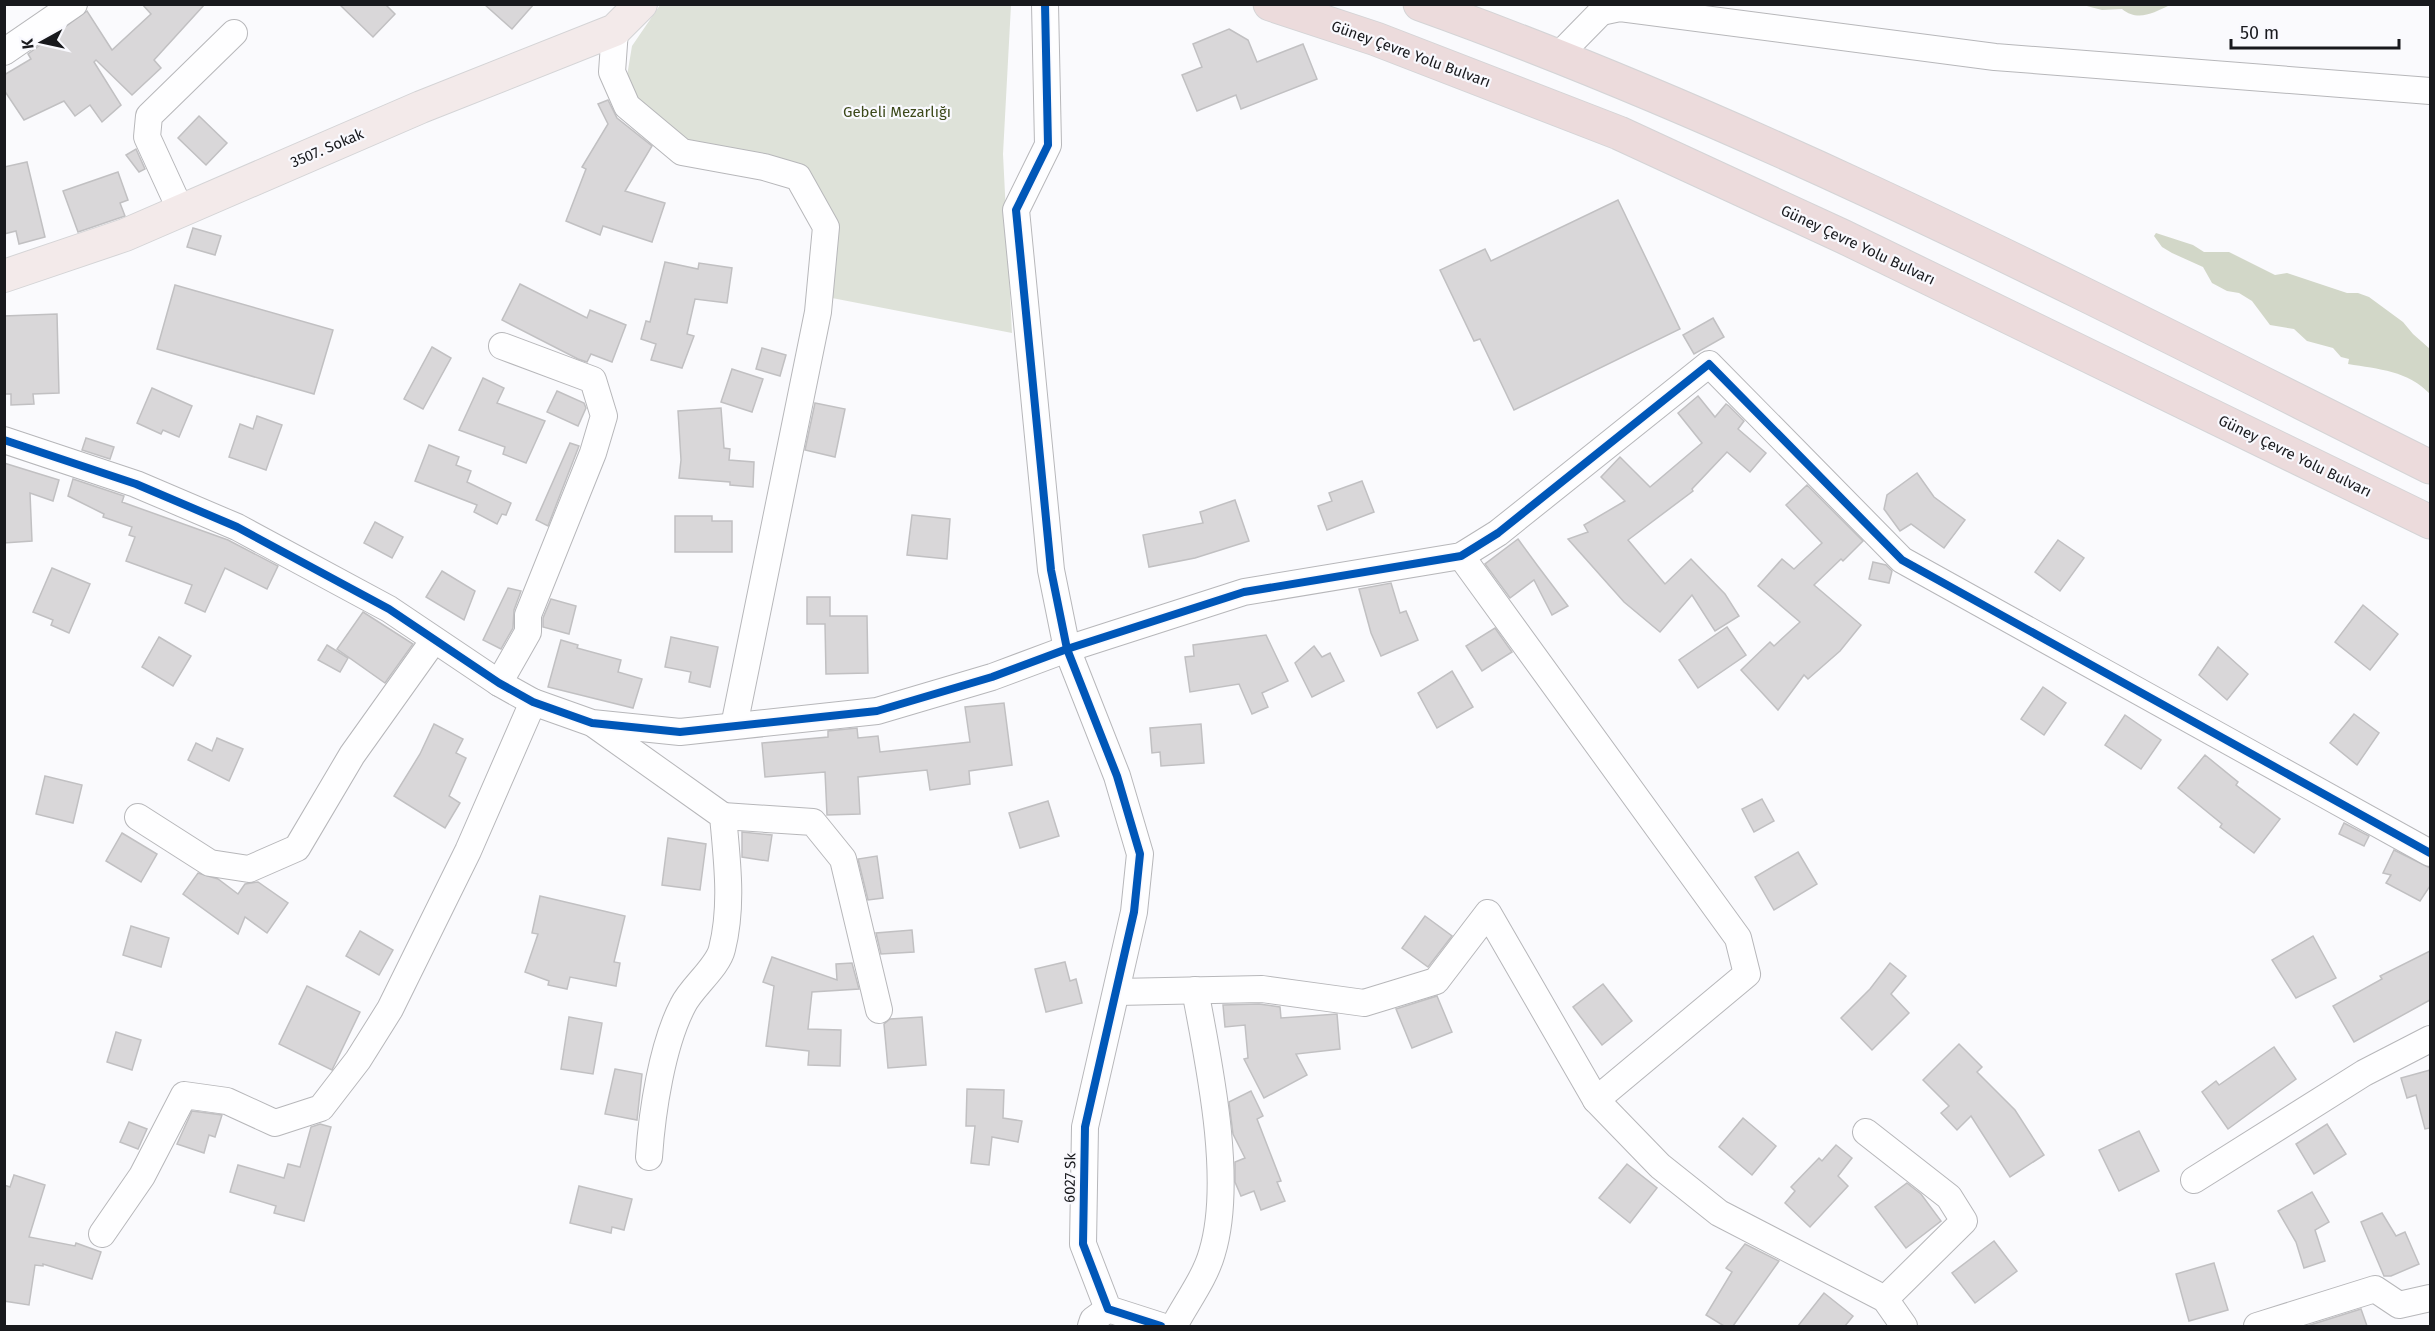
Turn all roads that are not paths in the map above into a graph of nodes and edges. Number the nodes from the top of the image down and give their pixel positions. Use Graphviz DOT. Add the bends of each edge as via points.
graph roads {
  1 [pos="74,4"];
  2 [pos="641,4"];
  3 [pos="1045,4"];
  4 [pos="1270,4"];
  5 [pos="1420,4"];
  6 [pos="1605,8"];
  7 [pos="615,30"];
  8 [pos="234,33"];
  9 [pos="4,51"];
  10 [pos="1558,56"];
  11 [pos="2430,91"];
  12 [pos="181,211"];
  13 [pos="4,276"];
  14 [pos="502,346"];
  15 [pos="4,440"];
  16 [pos="2430,467"];
  17 [pos="2430,522"];
  18 [pos="1461,556"];
  19 [pos="434,640"];
  20 [pos="1067,649"];
  21 [pos="499,683"];
  22 [pos="532,702"];
  23 [pos="592,723"];
  24 [pos="734,726"];
  25 [pos="723,816"];
  26 [pos="138,817"];
  27 [pos="2430,854"];
  28 [pos="1195,990"];
  29 [pos="1117,992"];
  30 [pos="879,1010"];
  31 [pos="2430,1039"];
  32 [pos="1596,1100"];
  33 [pos="1866,1132"];
  34 [pos="649,1157"];
  35 [pos="2194,1180"];
  36 [pos="102,1234"];
  37 [pos="2430,1298"];
  38 [pos="1885,1299"];
  39 [pos="1099,1318"];
  40 [pos="1161,1326"];
  41 [pos="1174,1326"];
  42 [pos="1904,1326"];
  43 [pos="2257,1326"];
  1 -- 9 [label="street"];
  2 -- 7 [label="main road, 3507. Sokak"];
  3 -- 20 [label="street, 6027 Sk" via="1048,145 1016,210 1051,570"];
  4 -- 17 [label="highway, Güney Çevre Yolu Bulvarı" via="1376,39 1619,133 1842,236"];
  5 -- 10 [label="highway"];
  6 -- 10 [label="street"];
  6 -- 11 [label="street" via="1995,57"];
  7 -- 12 [label="main road, 3507. Sokak" via="421,107"];
  7 -- 24 [label="street" via="612,72 627,106 682,152 798,177 826,227 818,312"];
  8 -- 12 [label="street" via="149,116 147,137"];
  10 -- 16 [label="highway" via="1748,134 2101,303"];
  12 -- 13 [label="main road, 3507. Sokak" via="125,235"];
  14 -- 21 [label="street" via="593,380 604,416 528,615 528,632"];
  15 -- 19 [label="street" via="136,484 237,527 389,609"];
  18 -- 20 [label="street" via="1244,592"];
  18 -- 27 [label="street" via="1498,533 1708,364 1902,560"];
  18 -- 32 [label="street" via="1738,938 1747,974"];
  19 -- 21 [label="street"];
  19 -- 26 [label="street" via="352,755 297,848 249,869 210,863"];
  20 -- 24 [label="street" via="992,677 877,711"];
  20 -- 29 [label="street, 6027 Sk" via="1117,776 1140,854 1134,912"];
  21 -- 22 [label="street"];
  22 -- 23 [label="street"];
  22 -- 36 [label="street" via="468,851 390,1009 321,1108 275,1123 227,1101 184,1095 142,1176"];
  23 -- 24 [label="street" via="680,732"];
  23 -- 25 [label="street"];
  25 -- 30 [label="street" via="813,822 843,859"];
  25 -- 34 [label="street" via="729,880 722,951 683,1004 672,1031 651,1122"];
  28 -- 29 [label="street"];
  28 -- 32 [label="street" via="1262,989 1364,1004 1436,981 1488,913"];
  28 -- 41 [label="street" via="1212,1080 1221,1193 1212,1254"];
  29 -- 39 [label="street, 6027 Sk" via="1085,1127 1083,1244"];
  31 -- 35 [label="street" via="2364,1073"];
  32 -- 38 [label="street" via="1660,1166 1719,1213"];
  33 -- 38 [label="street" via="1949,1197 1964,1221"];
  37 -- 43 [label="street" via="2399,1305 2375,1289"];
  38 -- 42 [label="street"];
  39 -- 40 [label="street, 6027 Sk"];
}
